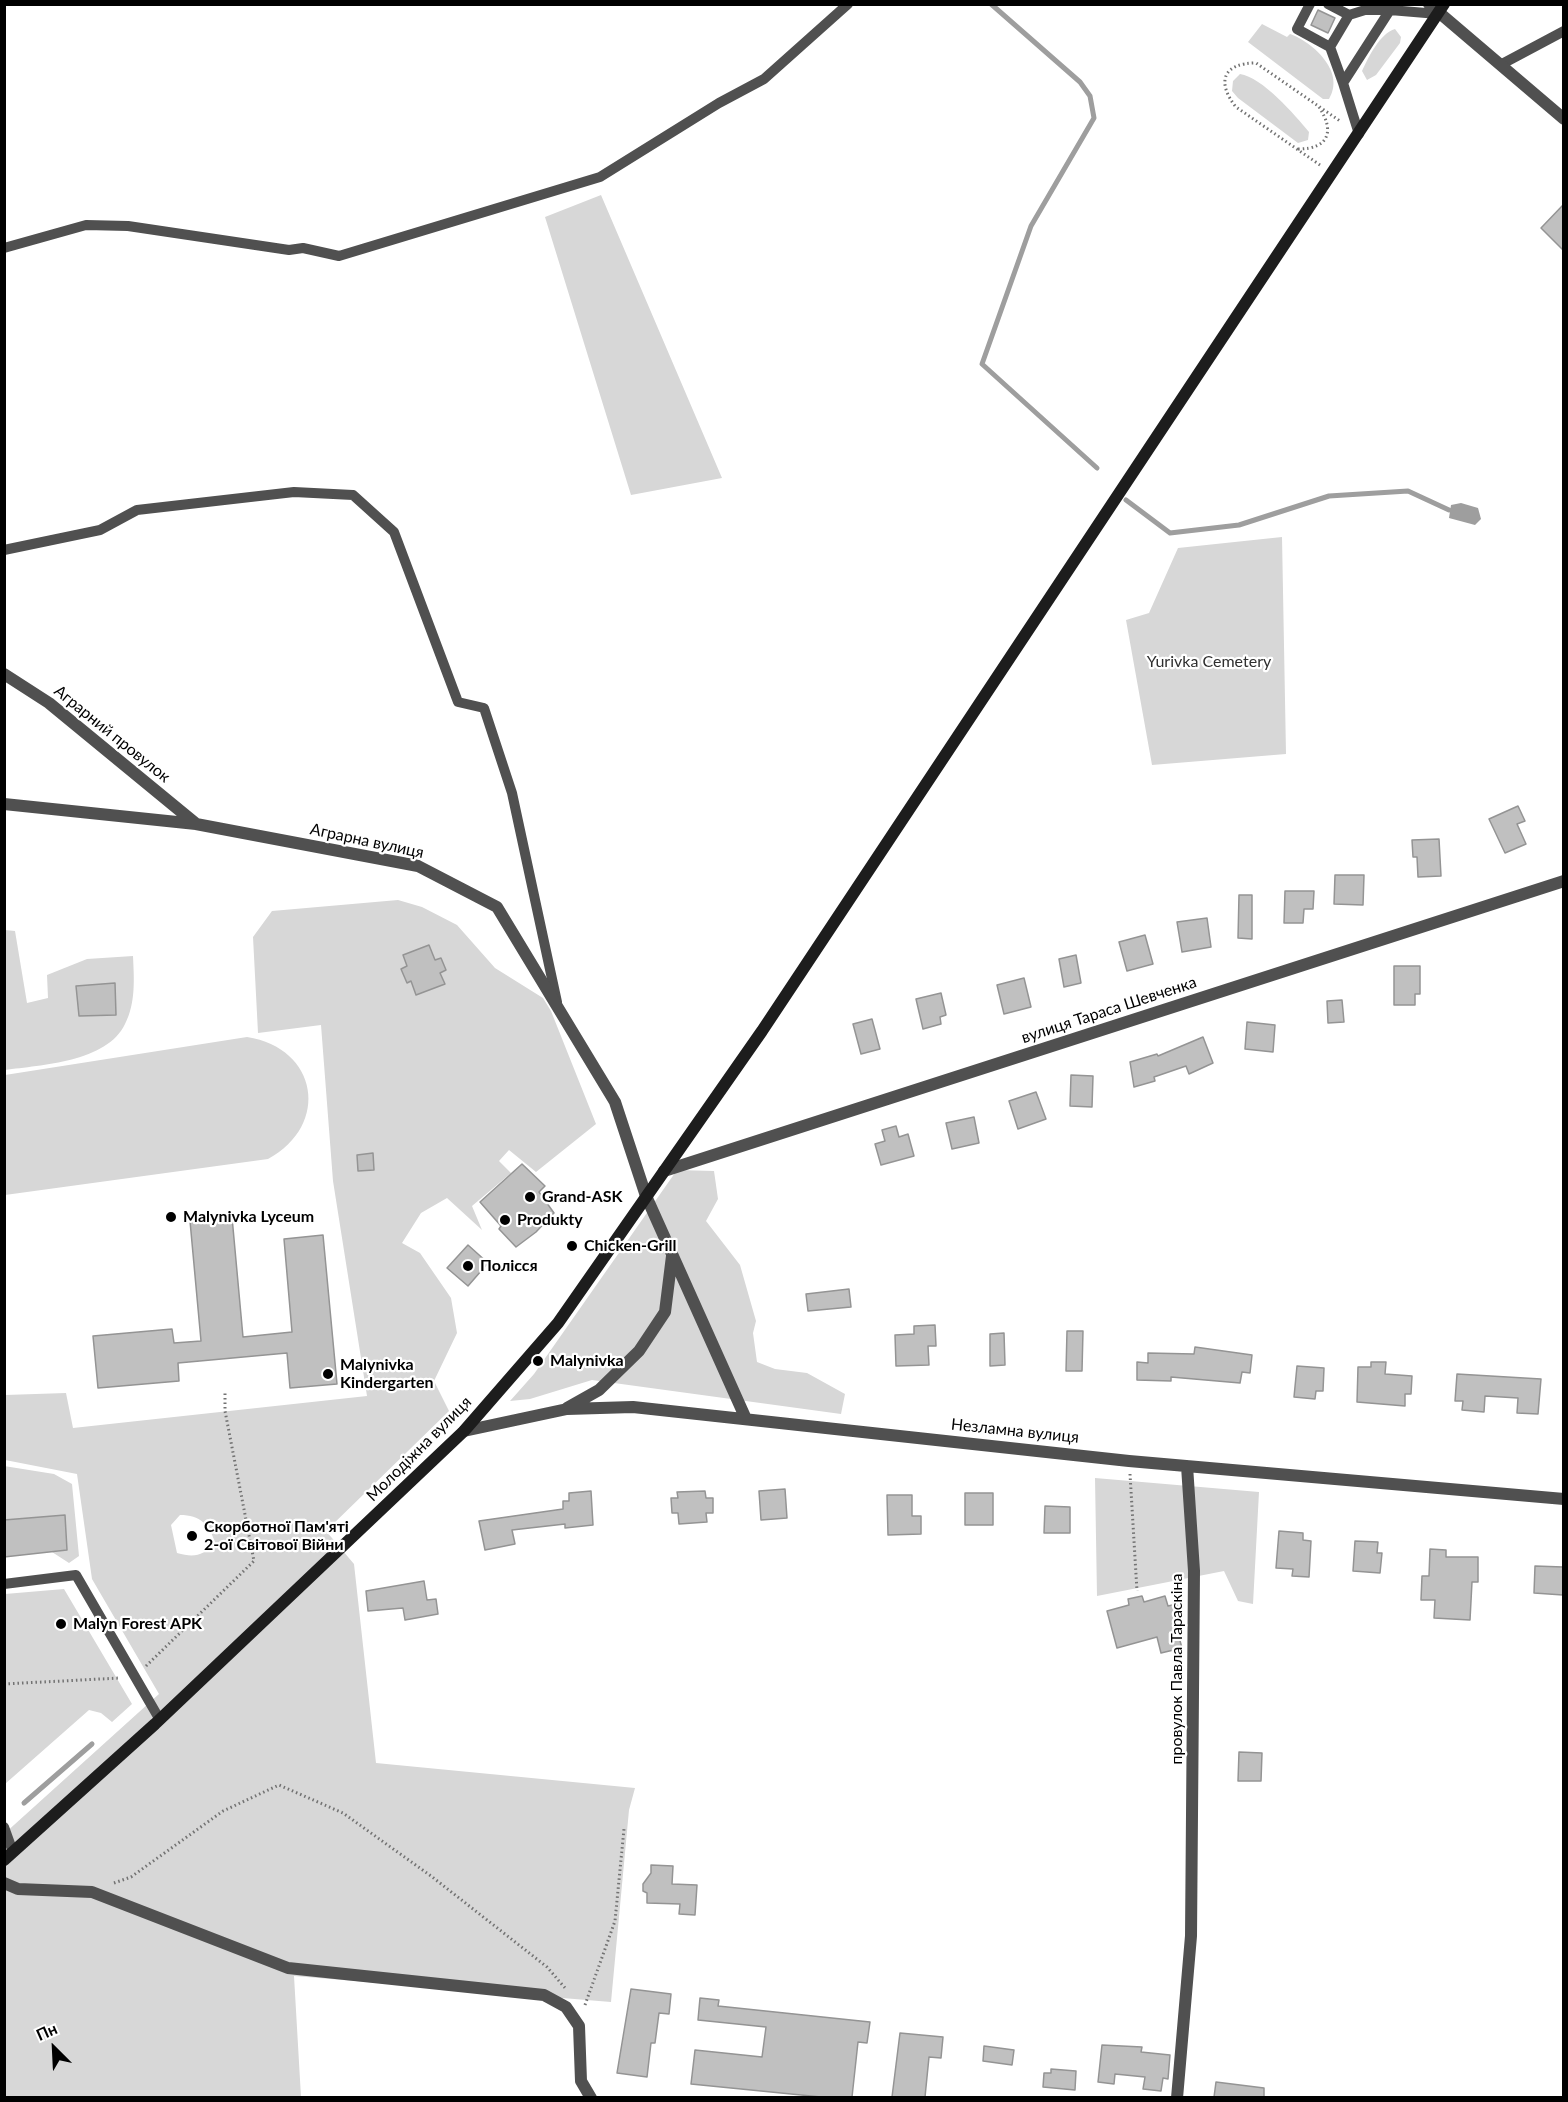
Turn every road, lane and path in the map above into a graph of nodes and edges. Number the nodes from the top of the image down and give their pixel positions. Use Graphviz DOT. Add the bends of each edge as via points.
graph roads {
  1 [pos="848,4"];
  2 [pos="1310,4"];
  3 [pos="1328,4"];
  4 [pos="1437,8"];
  5 [pos="1390,10"];
  6 [pos="1348,15"];
  7 [pos="1563,31"];
  8 [pos="1330,47"];
  9 [pos="1502,64"];
  10 [pos="1343,83"];
  11 [pos="1318,105"];
  12 [pos="1563,119"];
  13 [pos="1359,134"];
  14 [pos="1297,149"];
  15 [pos="1332,174"];
  16 [pos="4,248"];
  17 [pos="4,550"];
  18 [pos="4,674"];
  19 [pos="4,804"];
  20 [pos="196,824"];
  21 [pos="1563,881"];
  22 [pos="558,1009"];
  23 [pos="664,1171"];
  24 [pos="646,1196"];
  25 [pos="672,1255"];
  26 [pos="225,1390"];
  27 [pos="567,1409"];
  28 [pos="746,1419"];
  29 [pos="464,1431"];
  30 [pos="1129,1461"];
  31 [pos="1187,1466"];
  32 [pos="1563,1499"];
  33 [pos="4,1584"];
  34 [pos="1137,1591"];
  35 [pos="135,1677"];
  36 [pos="4,1684"];
  37 [pos="160,1720"];
  38 [pos="4,1827"];
  39 [pos="624,1829"];
  40 [pos="9,1856"];
  41 [pos="4,1883"];
  42 [pos="92,1892"];
  43 [pos="569,1992"];
  44 [pos="577,1999"];
  45 [pos="585,2005"];
  46 [pos="579,2026"];
  47 [pos="591,2097"];
  48 [pos="1177,2097"];
  1 -- 16 [label="lane" via="764,79 600,177 339,256 128,226 86,225"];
  2 -- 8 [label="lane" via="1297,29"];
  3 -- 6 [label="lane"];
  4 -- 5 [label="lane"];
  4 -- 9 [label="street"];
  4 -- 13 [label="street, Молодіжна вулиця"];
  5 -- 6 [label="lane"];
  5 -- 10 [label="lane"];
  6 -- 8 [label="lane"];
  7 -- 9 [label="lane"];
  8 -- 10 [label="lane"];
  9 -- 12 [label="street"];
  10 -- 13 [label="lane"];
  11 -- 13 [label="path"];
  11 -- 14 [label="path" via="1329,125 1327,137 1321,144"];
  11 -- 14 [label="path" via="1256,63 1239,63 1228,72 1223,84 1236,107"];
  13 -- 15 [label="street, Молодіжна вулиця"];
  14 -- 15 [label="path"];
  15 -- 23 [label="street, Молодіжна вулиця"];
  17 -- 22 [label="lane" via="100,530 137,510 294,492 353,495 393,532 458,702 484,708 512,793"];
  18 -- 20 [label="street, Аграрний провулок" via="49,704"];
  19 -- 20 [label="street, Аграрна вулиця"];
  20 -- 22 [label="street, Аграрна вулиця" via="418,866 497,907"];
  21 -- 23 [label="street, вулиця Тараса Шевченка"];
  22 -- 24 [label="street, Аграрна вулиця" via="615,1102"];
  23 -- 24 [label="street, Молодіжна вулиця"];
  24 -- 25 [label="street, Аграрна вулиця"];
  24 -- 29 [label="street, Молодіжна вулиця" via="558,1323"];
  25 -- 27 [label="street" via="665,1312 639,1351 599,1390"];
  25 -- 28 [label="street, Аграрна вулиця"];
  26 -- 35 [label="path" via="225,1411 254,1561"];
  27 -- 28 [label="street, Незламна вулиця" via="633,1407"];
  27 -- 29 [label="street, Незламна вулиця"];
  28 -- 30 [label="street, Незламна вулиця"];
  29 -- 37 [label="street, Молодіжна вулиця"];
  30 -- 31 [label="street, Незламна вулиця"];
  30 -- 34 [label="path"];
  31 -- 32 [label="street, Незламна вулиця"];
  31 -- 48 [label="street, провулок Павла Тараскіна" via="1194,1571 1192,1874 1191,1936"];
  33 -- 35 [label="lane" via="76,1575"];
  35 -- 36 [label="path"];
  35 -- 37 [label="lane"];
  37 -- 40 [label="street, Молодіжна вулиця"];
  38 -- 40 [label="lane"];
  39 -- 45 [label="path" via="615,1921"];
  41 -- 42 [label="street" via="18,1889"];
  42 -- 43 [label="path" via="131,1876 223,1811 279,1785 344,1813 538,1960"];
  42 -- 46 [label="street" via="288,1968 544,1995 566,2007"];
  44 -- 45 [label="path"];
  45 -- 46 [label="path"];
  46 -- 47 [label="street" via="581,2081"];
}
